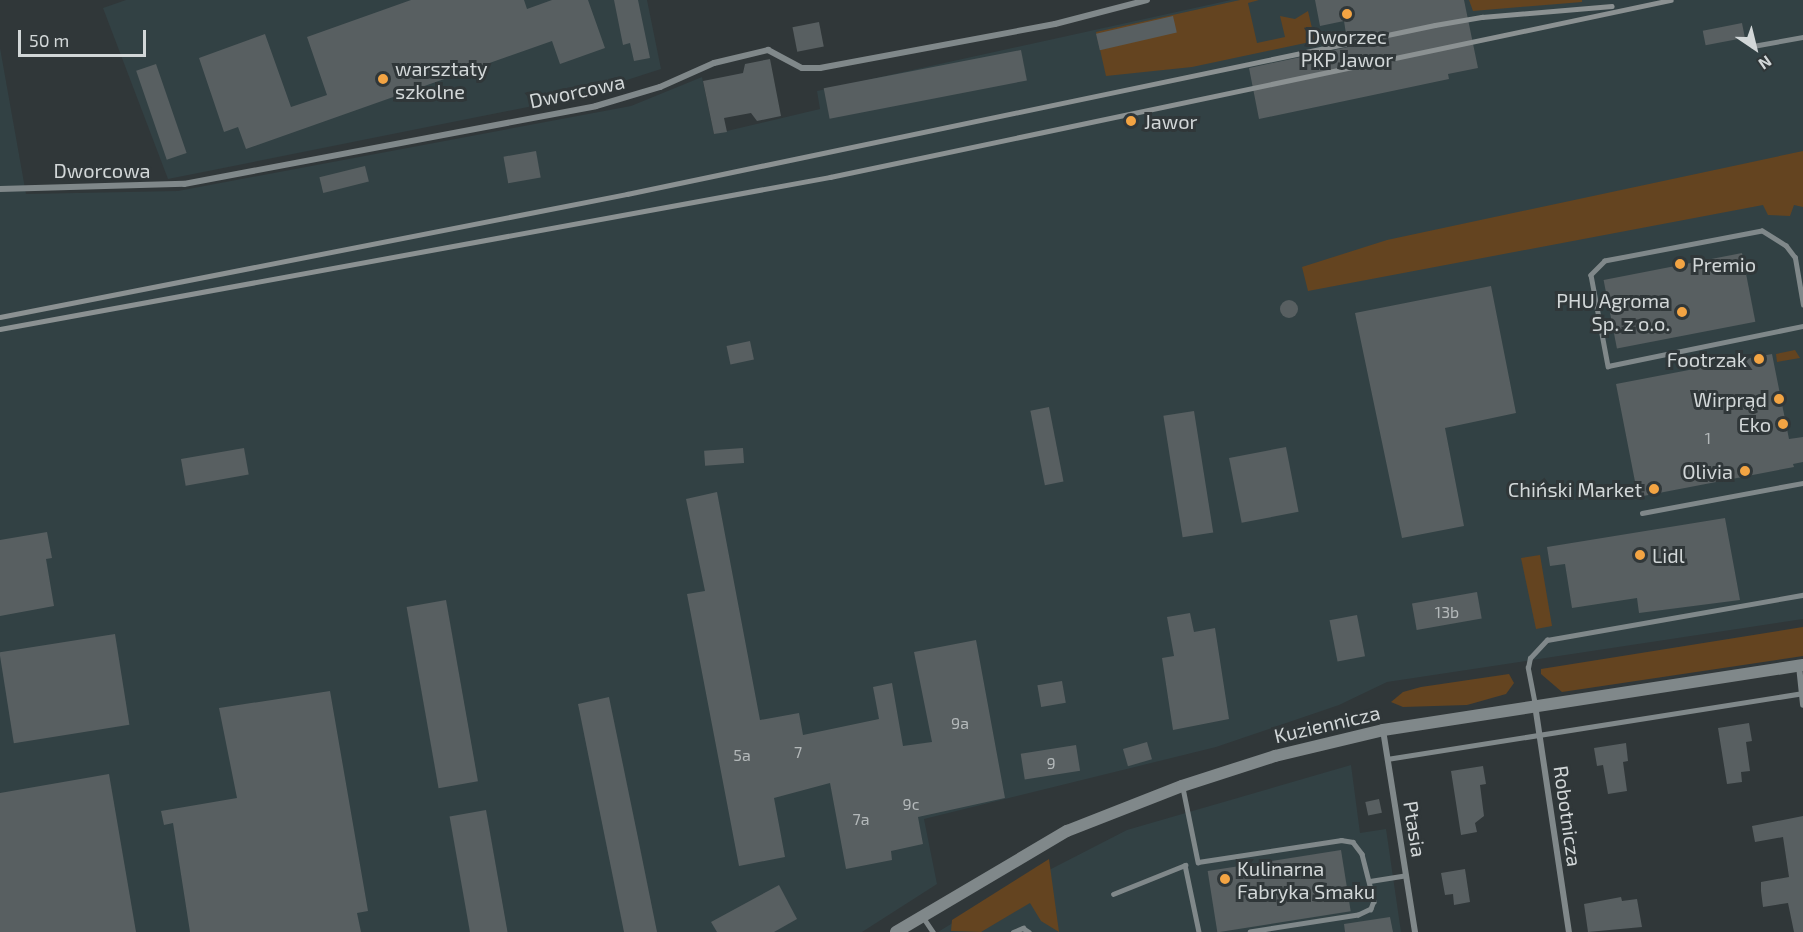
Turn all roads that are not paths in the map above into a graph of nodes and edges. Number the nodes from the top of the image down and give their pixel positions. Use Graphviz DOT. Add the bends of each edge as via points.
graph roads {
  1 [pos="1147,0"];
  2 [pos="1803,37"];
  3 [pos="1753,46"];
  4 [pos="0,189"];
  5 [pos="1803,305"];
  6 [pos="1803,326"];
  7 [pos="1803,483"];
  8 [pos="1642,513"];
  9 [pos="1803,595"];
  10 [pos="1801,666"];
  11 [pos="1802,693"];
  12 [pos="1534,705"];
  13 [pos="1803,705"];
  14 [pos="1383,730"];
  15 [pos="1540,736"];
  16 [pos="1388,759"];
  17 [pos="1182,786"];
  18 [pos="1198,862"];
  19 [pos="1185,865"];
  20 [pos="1406,875"];
  21 [pos="1370,881"];
  22 [pos="1113,894"];
  23 [pos="922,917"];
  24 [pos="896,932"];
  25 [pos="933,932"];
  26 [pos="1014,932"];
  27 [pos="1029,932"];
  28 [pos="1199,932"];
  29 [pos="1250,932"];
  30 [pos="1415,932"];
  31 [pos="1569,932"];
  1 -- 4 [label="street, Dworcowa" via="1054,24 820,68 802,68 768,50 714,63 660,87 596,106 184,184"];
  2 -- 3 [label="lane"];
  5 -- 6 [label="lane" via="1795,258 1786,246 1762,231 1605,261 1591,274 1608,366"];
  7 -- 8 [label="lane"];
  9 -- 12 [label="lane" via="1547,640 1530,658"];
  10 -- 11 [label="street"];
  10 -- 12 [label="main road, Kuziennicza"];
  11 -- 13 [label="street"];
  11 -- 15 [label="lane"];
  12 -- 14 [label="main road, Kuziennicza"];
  12 -- 15 [label="street, Robotnicza"];
  14 -- 16 [label="street, Ptasia"];
  14 -- 17 [label="main road, Kuziennicza" via="1303,748"];
  15 -- 16 [label="lane"];
  15 -- 31 [label="street, Robotnicza"];
  16 -- 20 [label="street, Ptasia"];
  17 -- 18 [label="lane"];
  17 -- 23 [label="main road, Kuziennicza" via="1067,831"];
  18 -- 19 [label="lane"];
  18 -- 21 [label="lane" via="1341,840 1353,842 1362,854"];
  19 -- 22 [label="lane"];
  19 -- 28 [label="lane"];
  20 -- 21 [label="lane"];
  20 -- 30 [label="street, Ptasia"];
  21 -- 29 [label="lane" via="1374,901 1364,913"];
  23 -- 24 [label="main road, Kuziennicza"];
  23 -- 25 [label="lane"];
  26 -- 27 [label="lane" via="1023,928"];
}
